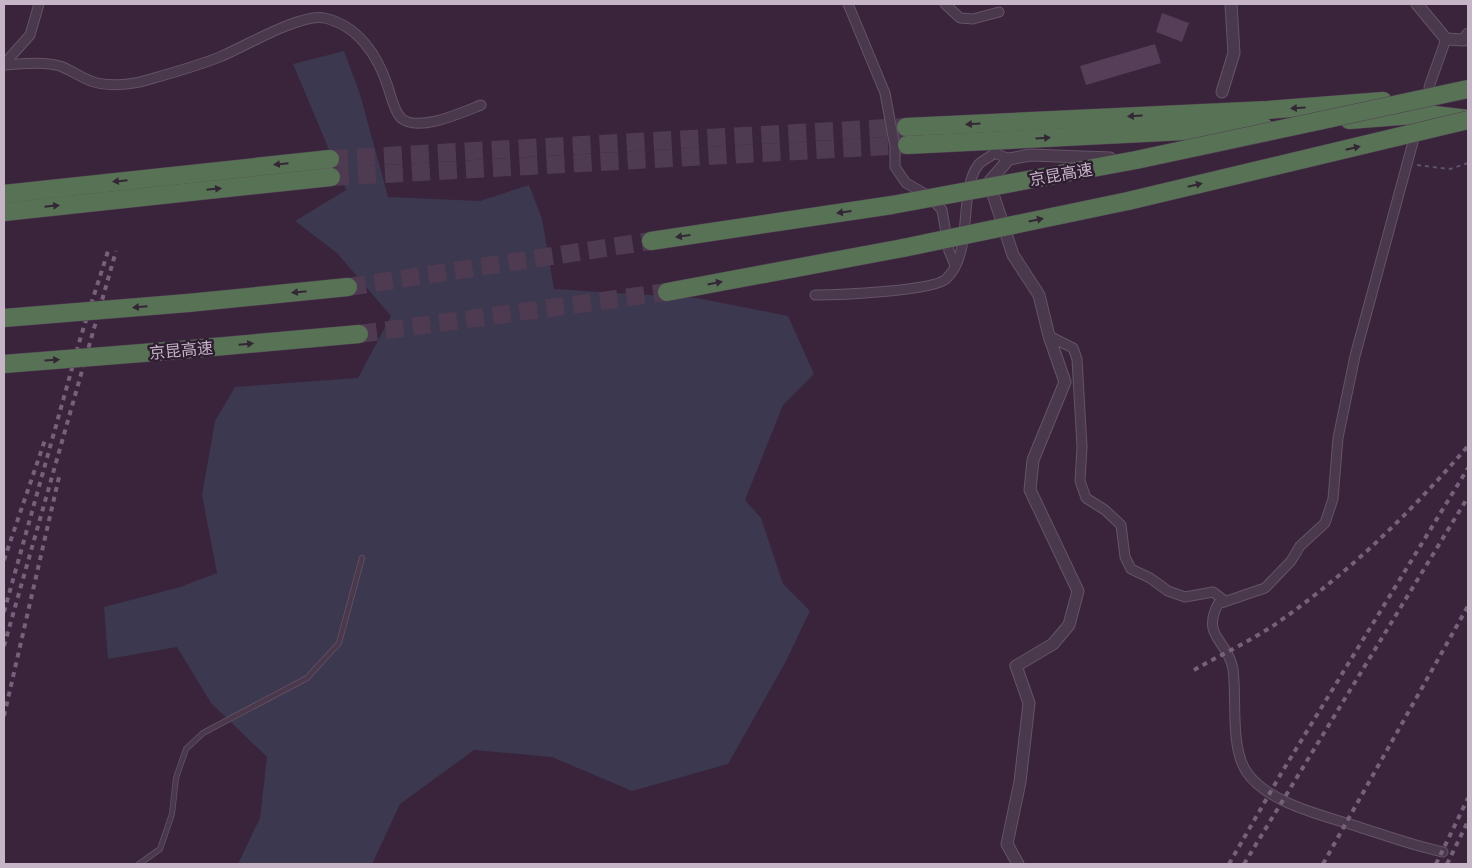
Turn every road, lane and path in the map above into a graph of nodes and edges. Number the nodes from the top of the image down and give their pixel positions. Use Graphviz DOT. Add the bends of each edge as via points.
graph roads {
  1 [pos="39,4"];
  2 [pos="848,4"];
  3 [pos="945,4"];
  4 [pos="1231,4"];
  5 [pos="1417,4"];
  6 [pos="999,12"];
  7 [pos="1468,34"];
  8 [pos="1446,39"];
  9 [pos="4,65"];
  10 [pos="1429,87"];
  11 [pos="1468,89"];
  12 [pos="1222,92"];
  13 [pos="1468,100"];
  14 [pos="481,105"];
  15 [pos="1468,120"];
  16 [pos="1419,122"];
  17 [pos="906,127"];
  18 [pos="1212,139"];
  19 [pos="907,145"];
  20 [pos="330,159"];
  21 [pos="1009,160"];
  22 [pos="1468,163"];
  23 [pos="1406,164"];
  24 [pos="331,177"];
  25 [pos="4,194"];
  26 [pos="4,212"];
  27 [pos="651,241"];
  28 [pos="955,265"];
  29 [pos="348,287"];
  30 [pos="667,292"];
  31 [pos="814,295"];
  32 [pos="4,318"];
  33 [pos="359,334"];
  34 [pos="1049,336"];
  35 [pos="4,364"];
  36 [pos="362,558"];
  37 [pos="1225,601"];
  38 [pos="1443,852"];
  39 [pos="139,864"];
  40 [pos="1018,864"];
  1 -- 9 [label="street" via="30,35"];
  2 -- 28 [label="street" via="884,93 895,147 895,167 906,183 929,196 942,210 949,251"];
  3 -- 6 [label="street" via="960,18 973,19"];
  4 -- 12 [label="street" via="1234,52"];
  5 -- 8 [label="street"];
  7 -- 8 [label="street" via="1464,40"];
  8 -- 10 [label="street"];
  9 -- 14 [label="street" via="41,63 61,66 102,84 144,81 222,56 312,18 324,18 345,26 367,44 383,72 401,117 426,123"];
  11 -- 27 [label="highway, 京昆高速, one-way, bridge" via="1136,160 892,205"];
  13 -- 17 [label="highway, one-way" via="1449,96 1268,110"];
  19 -- 15 [label="highway, one-way" via="1258,128 1426,114"];
  30 -- 15 [label="highway, one-way, bridge" via="903,248 1128,201"];
  16 -- 23 [label="street"];
  18 -- 21 [label="street" via="1209,147 1180,155 1100,158 1030,155"];
  20 -- 25 [label="highway, one-way"];
  21 -- 28 [label="street" via="995,154 979,164 969,190 966,232"];
  21 -- 34 [label="street" via="989,182 1013,255 1039,295"];
  22 -- 23 [label="path" via="1450,169"];
  23 -- 37 [label="street" via="1355,356 1338,438 1333,499 1325,523 1300,546 1291,561 1265,588"];
  26 -- 24 [label="highway, one-way"];
  28 -- 31 [label="street" via="945,280 917,289"];
  29 -- 32 [label="highway, one-way, bridge"];
  35 -- 33 [label="highway, 京昆高速, one-way, bridge"];
  34 -- 37 [label="street" via="1073,348 1077,358 1082,447 1080,481 1086,498 1121,525 1125,557 1131,569 1168,591 1186,597 1213,592"];
  34 -- 40 [label="street" via="1065,382 1033,460 1030,490 1078,591 1069,625 1053,644 1016,666 1028,703 1020,782 1007,844"];
  36 -- 39 [label="lane" via="339,643 307,678 203,733 186,750 176,778 172,814 160,849"];
  37 -- 38 [label="street" via="1218,604 1211,617 1214,633 1232,666 1238,745 1245,770 1258,785 1295,807"];
}
